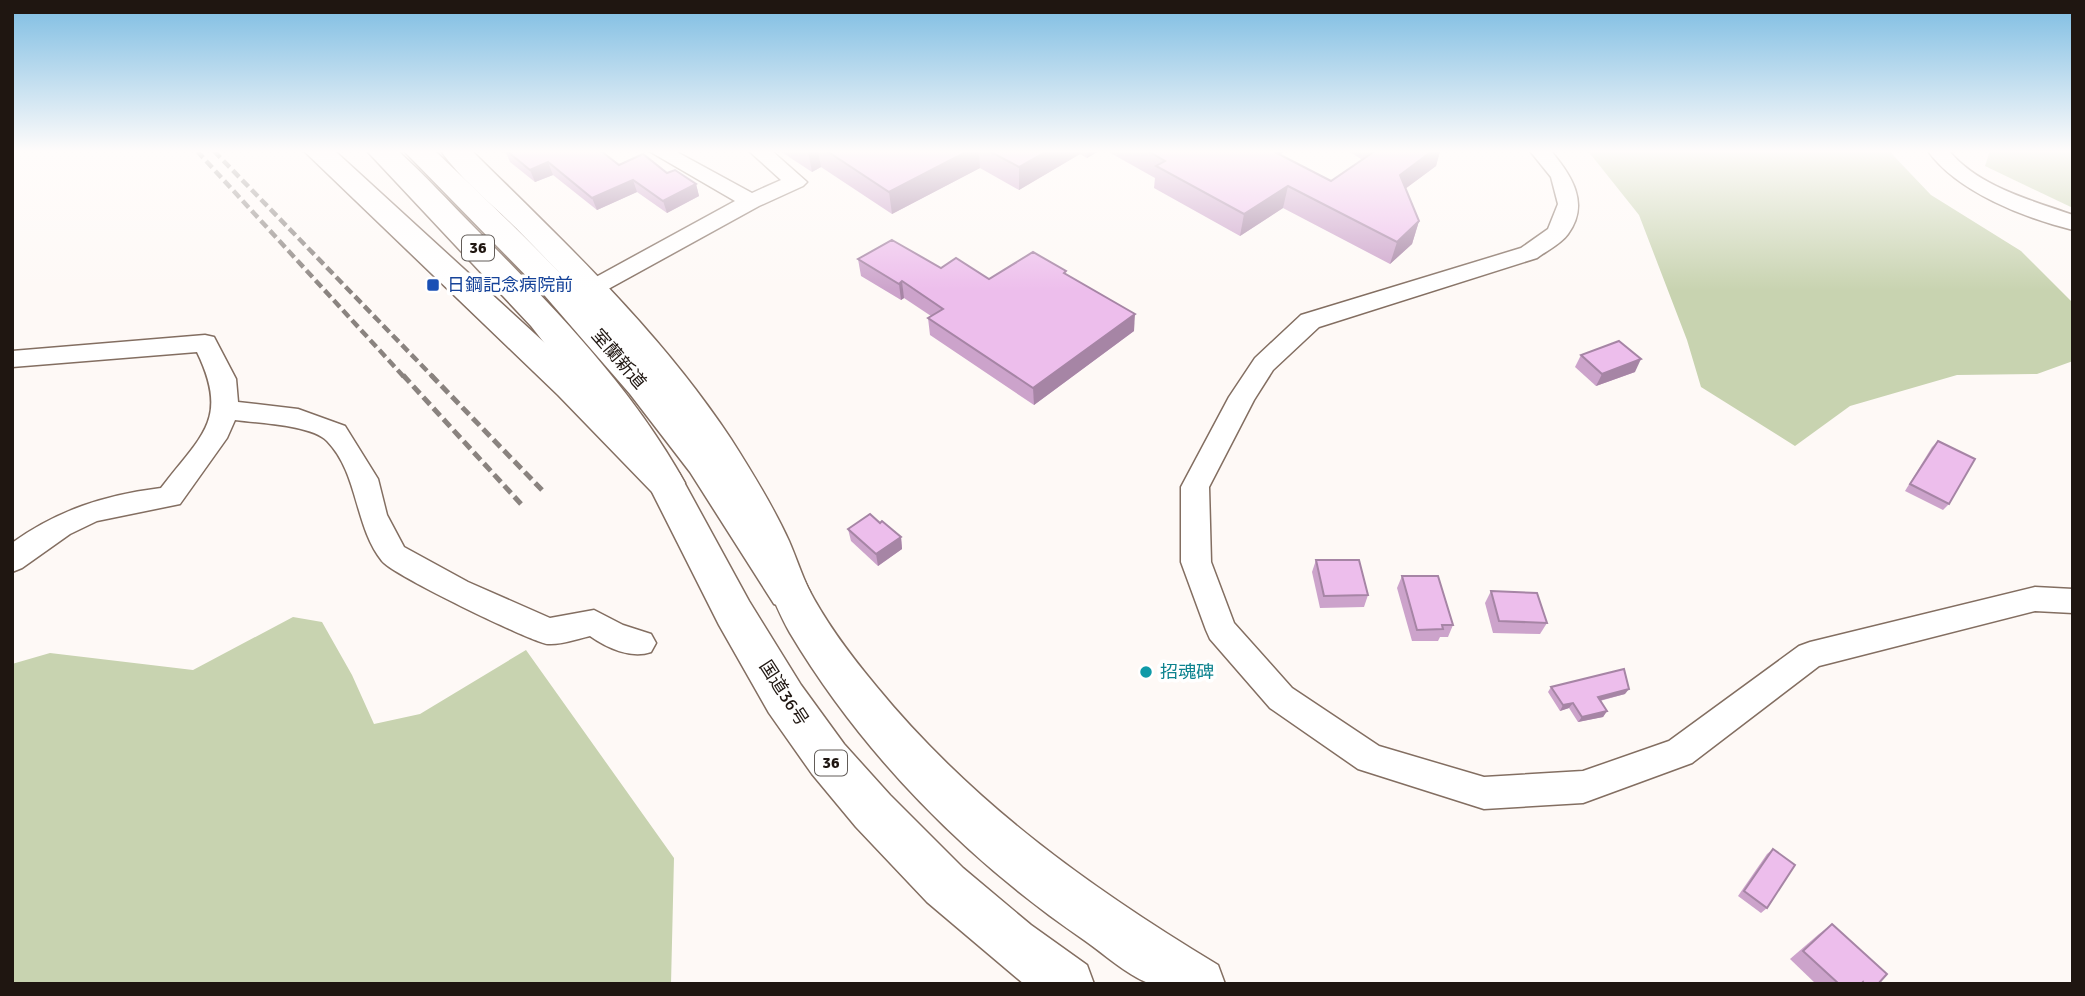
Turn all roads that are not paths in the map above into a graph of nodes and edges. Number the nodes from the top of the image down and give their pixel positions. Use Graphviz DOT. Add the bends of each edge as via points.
graph roads {
  1 [pos="368,197"];
  2 [pos="427,197"];
  3 [pos="459,197"];
  4 [pos="502,197"];
  5 [pos="745,197"];
  6 [pos="759,197"];
  7 [pos="1567,197"];
  8 [pos="2010,197"];
  9 [pos="751,201"];
  10 [pos="2073,223"];
  11 [pos="593,288"];
  12 [pos="585,342"];
  13 [pos="12,359"];
  14 [pos="226,410"];
  15 [pos="666,484"];
  16 [pos="12,560"];
  17 [pos="789,592"];
  18 [pos="2073,601"];
  19 [pos="640,643"];
  20 [pos="1068,984"];
  21 [pos="1199,984"];
  1 -- 15 [label="highway" via="570,386"];
  2 -- 12 [label="highway, 室蘭新道 / 36" via="499,270"];
  3 -- 12 [label="highway, 室蘭新道 / 36"];
  4 -- 11 [label="highway"];
  5 -- 9 [label="street"];
  6 -- 9 [label="street"];
  7 -- 18 [label="street" via="1558,232 1529,253 1310,321 1264,365 1242,397 1195,487 1196,562 1221,631 1281,698 1370,758 1484,793 1583,787 1680,752 1810,655 2035,599"];
  8 -- 10 [label="street"];
  9 -- 11 [label="street"];
  11 -- 17 [label="highway" via="681,394 730,467 769,541"];
  12 -- 15 [label="highway, 室蘭新道 / 36" via="606,392"];
  12 -- 17 [label="highway, 室蘭新道 / 36" via="688,443"];
  13 -- 14 [label="street" via="205,343 223,379"];
  14 -- 16 [label="street" via="218,431 170,497 113,505 33,541"];
  14 -- 19 [label="street" via="298,418 336,433 364,479 373,515 393,555 457,591 548,631 594,624"];
  15 -- 20 [label="highway, 国道36号 / 36" via="740,623 785,699 828,759 945,885"];
  17 -- 21 [label="highway, 36" via="874,719 945,797 1026,867 1138,948"];
}
